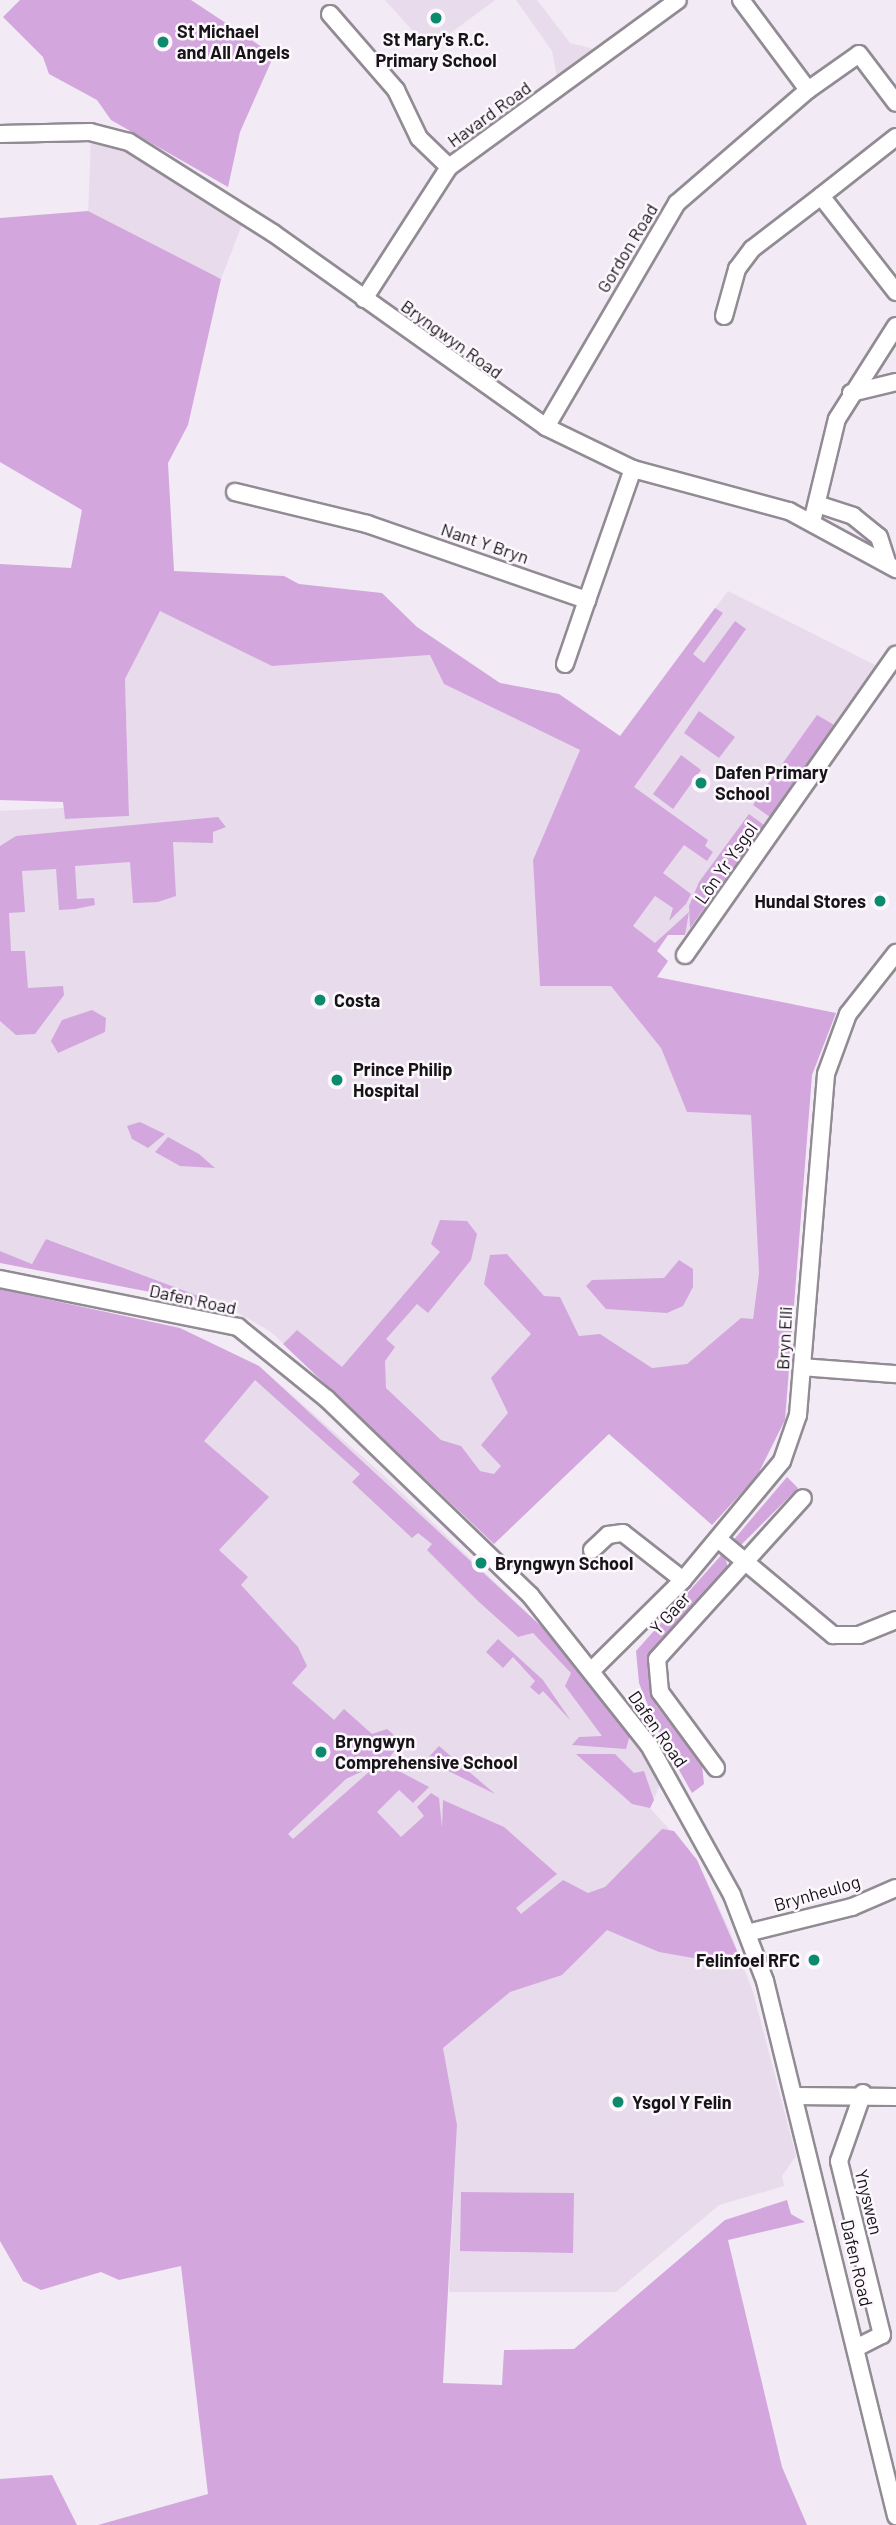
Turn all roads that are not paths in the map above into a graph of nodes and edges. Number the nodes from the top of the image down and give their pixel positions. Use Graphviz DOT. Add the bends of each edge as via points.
graph roads {
  1 [pos="678,0"];
  2 [pos="741,0"];
  3 [pos="330,14"];
  4 [pos="808,90"];
  5 [pos="896,103"];
  6 [pos="0,134"];
  7 [pos="896,137"];
  8 [pos="449,167"];
  9 [pos="821,196"];
  10 [pos="896,292"];
  11 [pos="364,299"];
  12 [pos="724,316"];
  13 [pos="896,326"];
  14 [pos="896,382"];
  15 [pos="850,393"];
  16 [pos="546,428"];
  17 [pos="633,470"];
  18 [pos="234,492"];
  19 [pos="820,505"];
  20 [pos="812,522"];
  21 [pos="892,567"];
  22 [pos="587,600"];
  23 [pos="896,656"];
  24 [pos="565,664"];
  25 [pos="896,953"];
  26 [pos="685,955"];
  27 [pos="0,1279"];
  28 [pos="802,1367"];
  29 [pos="896,1374"];
  30 [pos="803,1498"];
  31 [pos="718,1539"];
  32 [pos="592,1550"];
  33 [pos="744,1562"];
  34 [pos="683,1580"];
  35 [pos="896,1620"];
  36 [pos="592,1670"];
  37 [pos="716,1768"];
  38 [pos="896,1888"];
  39 [pos="747,1933"];
  40 [pos="863,2093"];
  41 [pos="794,2096"];
  42 [pos="896,2097"];
  43 [pos="856,2348"];
  44 [pos="896,2516"];
  1 -- 8 [label="street, Havard Road"];
  2 -- 4 [label="street"];
  3 -- 8 [label="street" via="396,90 419,138"];
  4 -- 5 [label="street, Gordon Road" via="859,54"];
  4 -- 16 [label="street, Gordon Road" via="677,203"];
  6 -- 11 [label="street, Bryngwyn Road" via="115,136 274,233"];
  7 -- 9 [label="street"];
  8 -- 11 [label="street, Havard Road"];
  9 -- 10 [label="street"];
  9 -- 12 [label="street" via="752,249 737,269"];
  11 -- 16 [label="street, Bryngwyn Road"];
  13 -- 15 [label="street"];
  14 -- 15 [label="street"];
  15 -- 19 [label="street" via="830,444"];
  16 -- 17 [label="street, Bryngwyn Road"];
  17 -- 20 [label="street, Bryngwyn Road"];
  17 -- 22 [label="street"];
  18 -- 22 [label="street, Nant Y Bryn" via="367,524"];
  19 -- 20 [label="street"];
  19 -- 21 [label="street" via="853,516 879,537"];
  20 -- 21 [label="street, Bryngwyn Road"];
  22 -- 24 [label="street"];
  23 -- 26 [label="street, Lôn Yr Ysgol"];
  25 -- 28 [label="street, Bryn Elli" via="848,1014 827,1074"];
  27 -- 36 [label="street, Dafen Road" via="238,1327 327,1399 530,1595"];
  28 -- 29 [label="street"];
  28 -- 31 [label="street, Bryn Elli" via="798,1415 782,1461"];
  30 -- 33 [label="street, Y Gaer"];
  31 -- 33 [label="street"];
  31 -- 34 [label="street, Bryn Elli"];
  32 -- 34 [label="street" via="608,1535 623,1533"];
  33 -- 35 [label="street" via="833,1635 859,1635"];
  33 -- 37 [label="street, Y Gaer" via="657,1659 660,1692"];
  34 -- 36 [label="street, Bryn Elli"];
  36 -- 39 [label="street, Dafen Road" via="694,1819"];
  38 -- 39 [label="street, Brynheulog" via="852,1907"];
  39 -- 41 [label="street, Dafen Road"];
  40 -- 41 [label="street"];
  40 -- 42 [label="street"];
  40 -- 43 [label="street, Ynyswen" via="839,2161 882,2335"];
  41 -- 43 [label="street, Dafen Road"];
  43 -- 44 [label="street, Dafen Road"];
}
